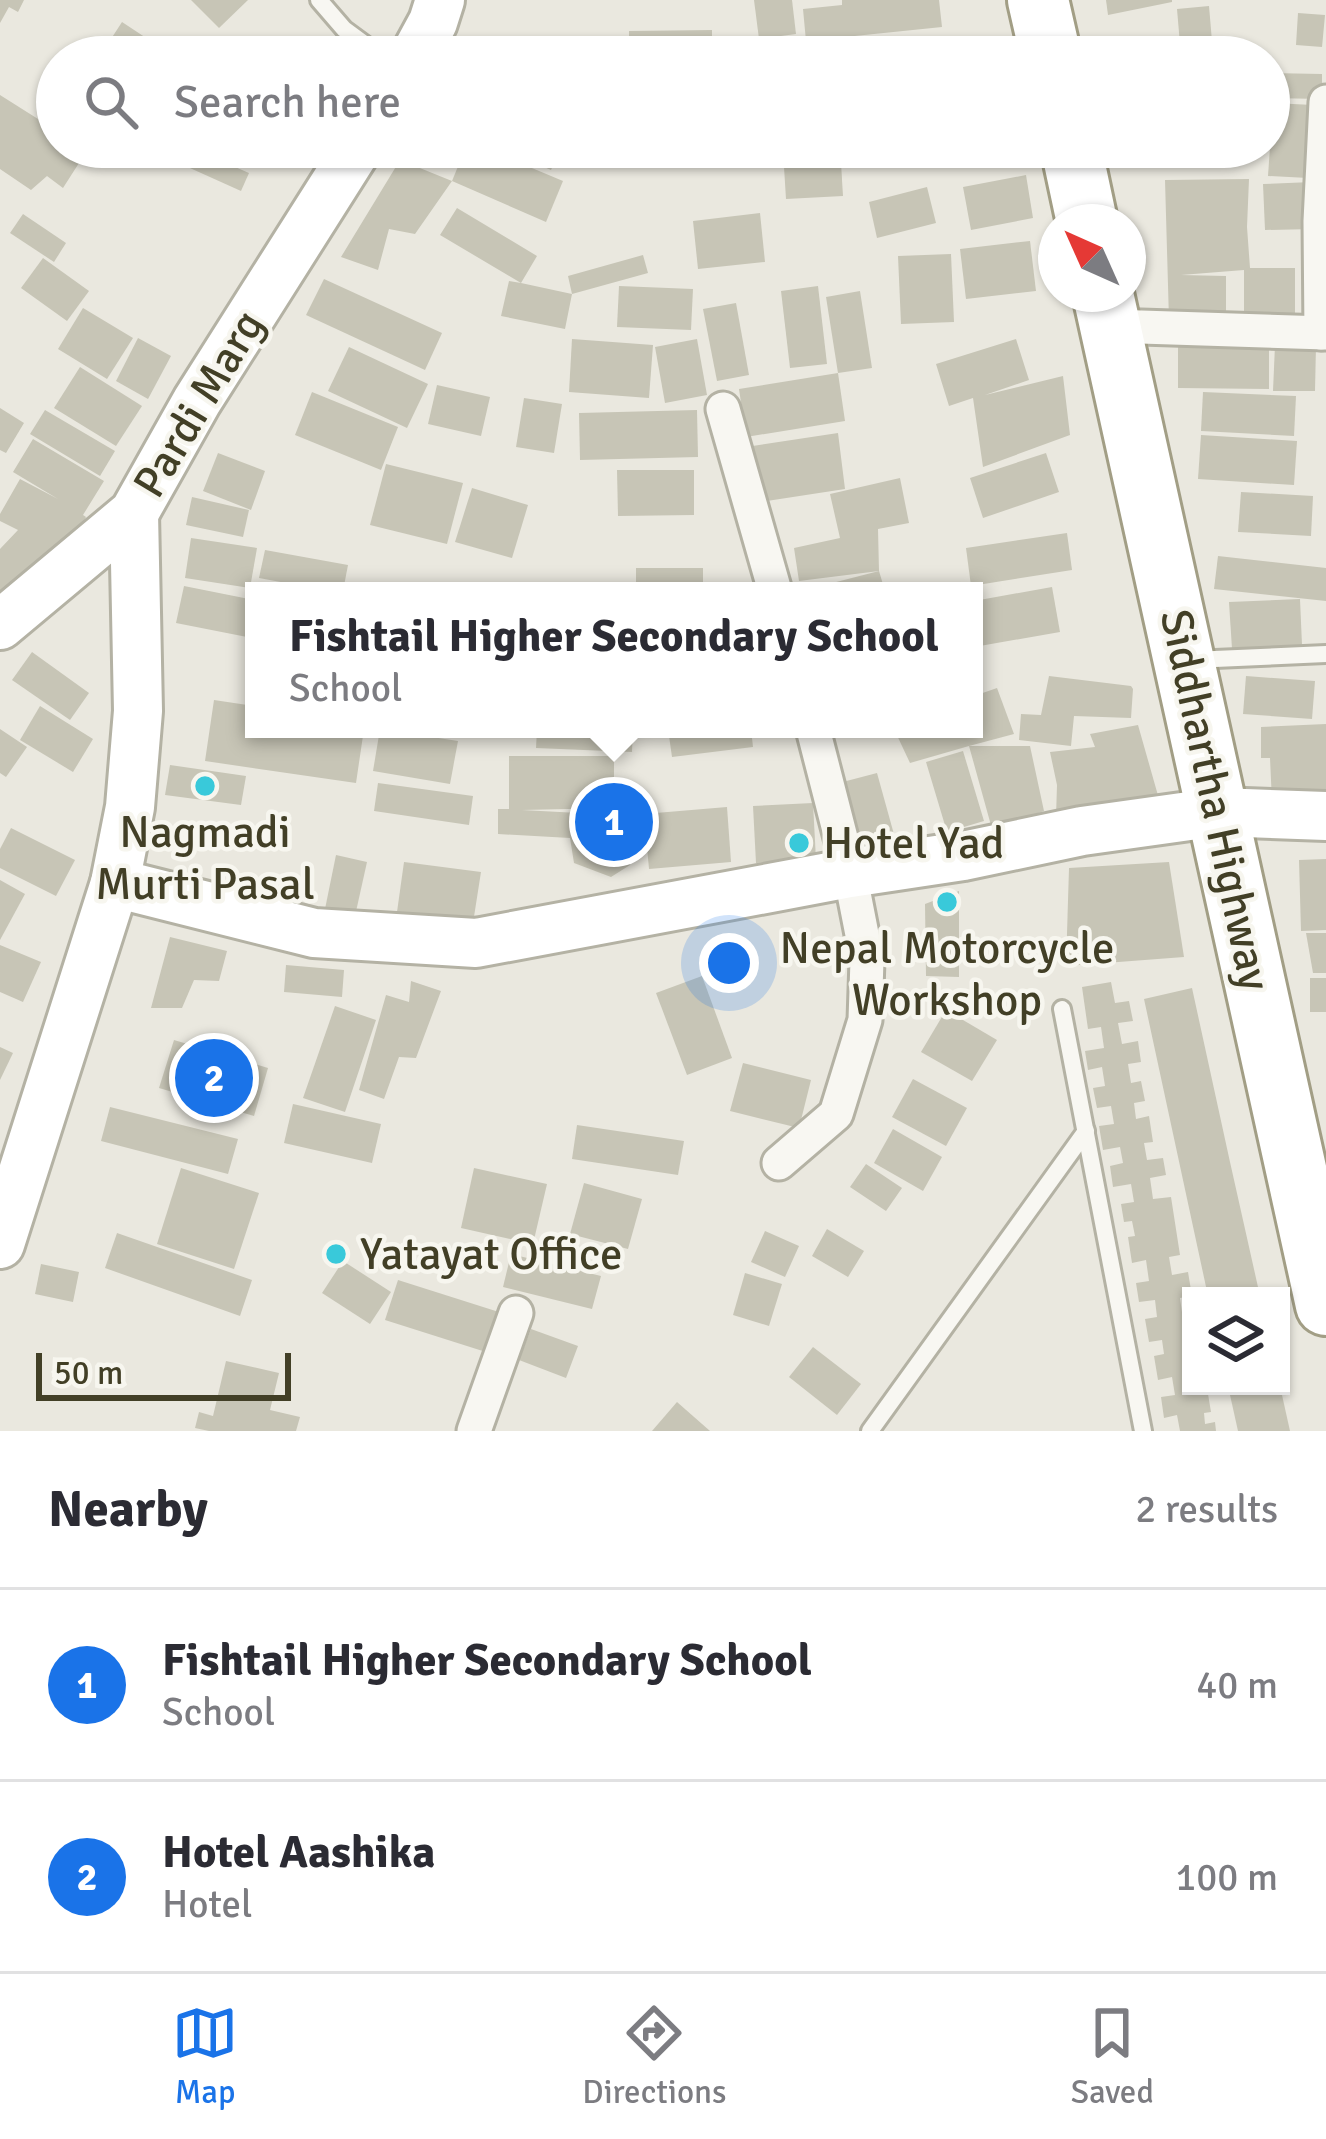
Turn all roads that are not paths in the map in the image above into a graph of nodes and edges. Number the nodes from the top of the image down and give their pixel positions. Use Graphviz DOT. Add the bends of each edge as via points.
graph roads {
  1 [pos="319,0"];
  2 [pos="440,0"];
  3 [pos="1038,0"];
  4 [pos="354,36"];
  5 [pos="425,36"];
  6 [pos="1046,36"];
  7 [pos="1326,102"];
  8 [pos="345,168"];
  9 [pos="1075,168"];
  10 [pos="1083,204"];
  11 [pos="1107,312"];
  12 [pos="1126,312"];
  13 [pos="1324,333"];
  14 [pos="723,409"];
  15 [pos="134,513"];
  16 [pos="773,582"];
  17 [pos="0,625"];
  18 [pos="1326,654"];
  19 [pos="1185,661"];
  20 [pos="815,738"];
  21 [pos="1218,812"];
  22 [pos="1326,816"];
  23 [pos="850,873"];
  24 [pos="115,883"];
  25 [pos="1062,1009"];
  26 [pos="1086,1131"];
  27 [pos="779,1162"];
  28 [pos="0,1244"];
  29 [pos="1326,1305"];
  30 [pos="516,1313"];
  31 [pos="880,1425"];
  32 [pos="474,1431"];
  33 [pos="1143,1431"];
  1 -- 4 [label="lane"];
  2 -- 5 [label="main road"];
  3 -- 6 [label="highway"];
  7 -- 13 [label="street"];
  8 -- 15 [label="main road, Pardi Marg"];
  9 -- 10 [label="highway"];
  11 -- 19 [label="highway, Siddhartha Highway"];
  12 -- 13 [label="street"];
  14 -- 16 [label="street"];
  15 -- 17 [label="main road, Pardi Marg"];
  15 -- 24 [label="main road" via="138,711"];
  18 -- 19 [label="lane"];
  19 -- 21 [label="highway, Siddhartha Highway"];
  20 -- 23 [label="street"];
  21 -- 22 [label="main road"];
  21 -- 23 [label="main road"];
  21 -- 29 [label="highway, Siddhartha Highway"];
  23 -- 24 [label="main road" via="476,943 314,933"];
  23 -- 27 [label="street" via="867,960 865,1020 836,1114"];
  24 -- 28 [label="main road"];
  25 -- 26 [label="lane"];
  26 -- 31 [label="lane"];
  26 -- 33 [label="lane"];
  30 -- 32 [label="street"];
}
